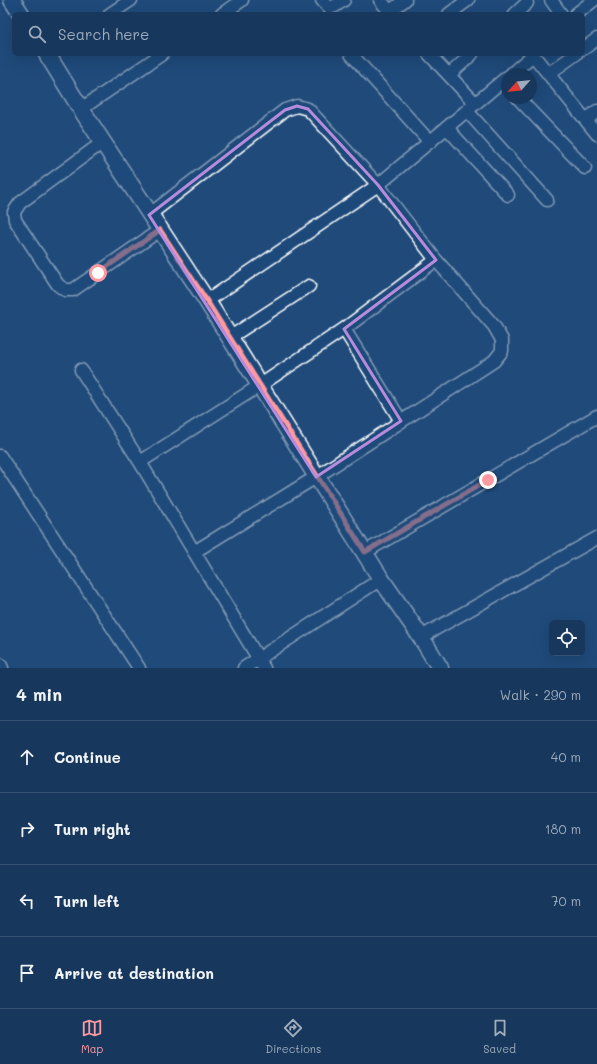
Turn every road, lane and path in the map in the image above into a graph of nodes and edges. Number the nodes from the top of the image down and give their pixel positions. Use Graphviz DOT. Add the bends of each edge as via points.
graph roads {
  1 [pos="12,0"];
  2 [pos="131,0"];
  3 [pos="242,0"];
  4 [pos="322,0"];
  5 [pos="344,0"];
  6 [pos="380,0"];
  7 [pos="405,0"];
  8 [pos="468,0"];
  9 [pos="551,0"];
  10 [pos="594,0"];
  11 [pos="527,3"];
  12 [pos="20,12"];
  13 [pos="113,12"];
  14 [pos="225,12"];
  15 [pos="390,12"];
  16 [pos="392,12"];
  17 [pos="452,12"];
  18 [pos="517,12"];
  19 [pos="560,12"];
  20 [pos="579,12"];
  21 [pos="597,39"];
  22 [pos="585,48"];
  23 [pos="50,56"];
  24 [pos="159,56"];
  25 [pos="354,56"];
  26 [pos="432,56"];
  27 [pos="470,56"];
  28 [pos="532,56"];
  29 [pos="534,56"];
  30 [pos="573,56"];
  31 [pos="519,68"];
  32 [pos="548,74"];
  33 [pos="449,75"];
  34 [pos="501,84"];
  35 [pos="524,104"];
  36 [pos="471,107"];
  37 [pos="81,109"];
  38 [pos="597,111"];
  39 [pos="586,120"];
  40 [pos="447,128"];
  41 [pos="597,134"];
  42 [pos="103,142"];
  43 [pos="430,142"];
  44 [pos="585,168"];
  45 [pos="378,185"];
  46 [pos="508,196"];
  47 [pos="547,200"];
  48 [pos="149,215"];
  49 [pos="160,230"];
  50 [pos="436,260"];
  51 [pos="309,286"];
  52 [pos="207,301"];
  53 [pos="344,329"];
  54 [pos="229,338"];
  55 [pos="81,370"];
  56 [pos="259,386"];
  57 [pos="597,416"];
  58 [pos="401,421"];
  59 [pos="0,456"];
  60 [pos="140,462"];
  61 [pos="316,477"];
  62 [pos="597,538"];
  63 [pos="194,552"];
  64 [pos="365,552"];
  65 [pos="381,579"];
  66 [pos="421,637"];
  67 [pos="261,663"];
  68 [pos="0,664"];
  69 [pos="2,668"];
  70 [pos="139,668"];
  71 [pos="244,668"];
  72 [pos="440,668"];
  1 -- 12 [label="street"];
  2 -- 13 [label="street"];
  3 -- 14 [label="street"];
  4 -- 5 [label="street" via="330,8"];
  6 -- 15 [label="street"];
  7 -- 16 [label="street"];
  8 -- 17 [label="street"];
  9 -- 19 [label="street"];
  10 -- 20 [label="street"];
  11 -- 18 [label="street"];
  21 -- 22 [label="street"];
  23 -- 37 [label="street"];
  24 -- 37 [label="street"];
  25 -- 43 [label="street"];
  26 -- 33 [label="street"];
  27 -- 33 [label="street"];
  28 -- 31 [label="street"];
  29 -- 32 [label="street"];
  30 -- 32 [label="street"];
  32 -- 39 [label="street"];
  33 -- 36 [label="street"];
  34 -- 36 [label="street"];
  35 -- 44 [label="street"];
  36 -- 40 [label="street"];
  36 -- 47 [label="street"];
  37 -- 42 [label="street"];
  38 -- 39 [label="street"];
  39 -- 41 [label="street"];
  40 -- 43 [label="street"];
  40 -- 46 [label="street"];
  42 -- 48 [label="street"];
  42 -- 49 [label="street" via="20,203 14,212 15,220 58,285 65,290 73,290"];
  43 -- 45 [label="street"];
  45 -- 48 [label="street" via="308,109 297,106 285,110"];
  45 -- 50 [label="street"];
  45 -- 52 [label="street"];
  48 -- 49 [label="street"];
  49 -- 52 [label="street"];
  50 -- 53 [label="street"];
  50 -- 58 [label="street" via="494,326 502,340 502,351 494,361"];
  51 -- 54 [label="street"];
  52 -- 54 [label="street"];
  53 -- 56 [label="street"];
  53 -- 58 [label="street"];
  54 -- 56 [label="street"];
  55 -- 60 [label="street"];
  56 -- 60 [label="street"];
  56 -- 61 [label="street"];
  57 -- 64 [label="street"];
  58 -- 61 [label="street"];
  59 -- 70 [label="street"];
  60 -- 63 [label="street"];
  61 -- 63 [label="street"];
  61 -- 64 [label="street"];
  62 -- 66 [label="street"];
  63 -- 67 [label="street"];
  64 -- 65 [label="street"];
  65 -- 66 [label="street"];
  65 -- 67 [label="street"];
  66 -- 72 [label="street"];
  67 -- 71 [label="street"];
  68 -- 69 [label="street"];
}
